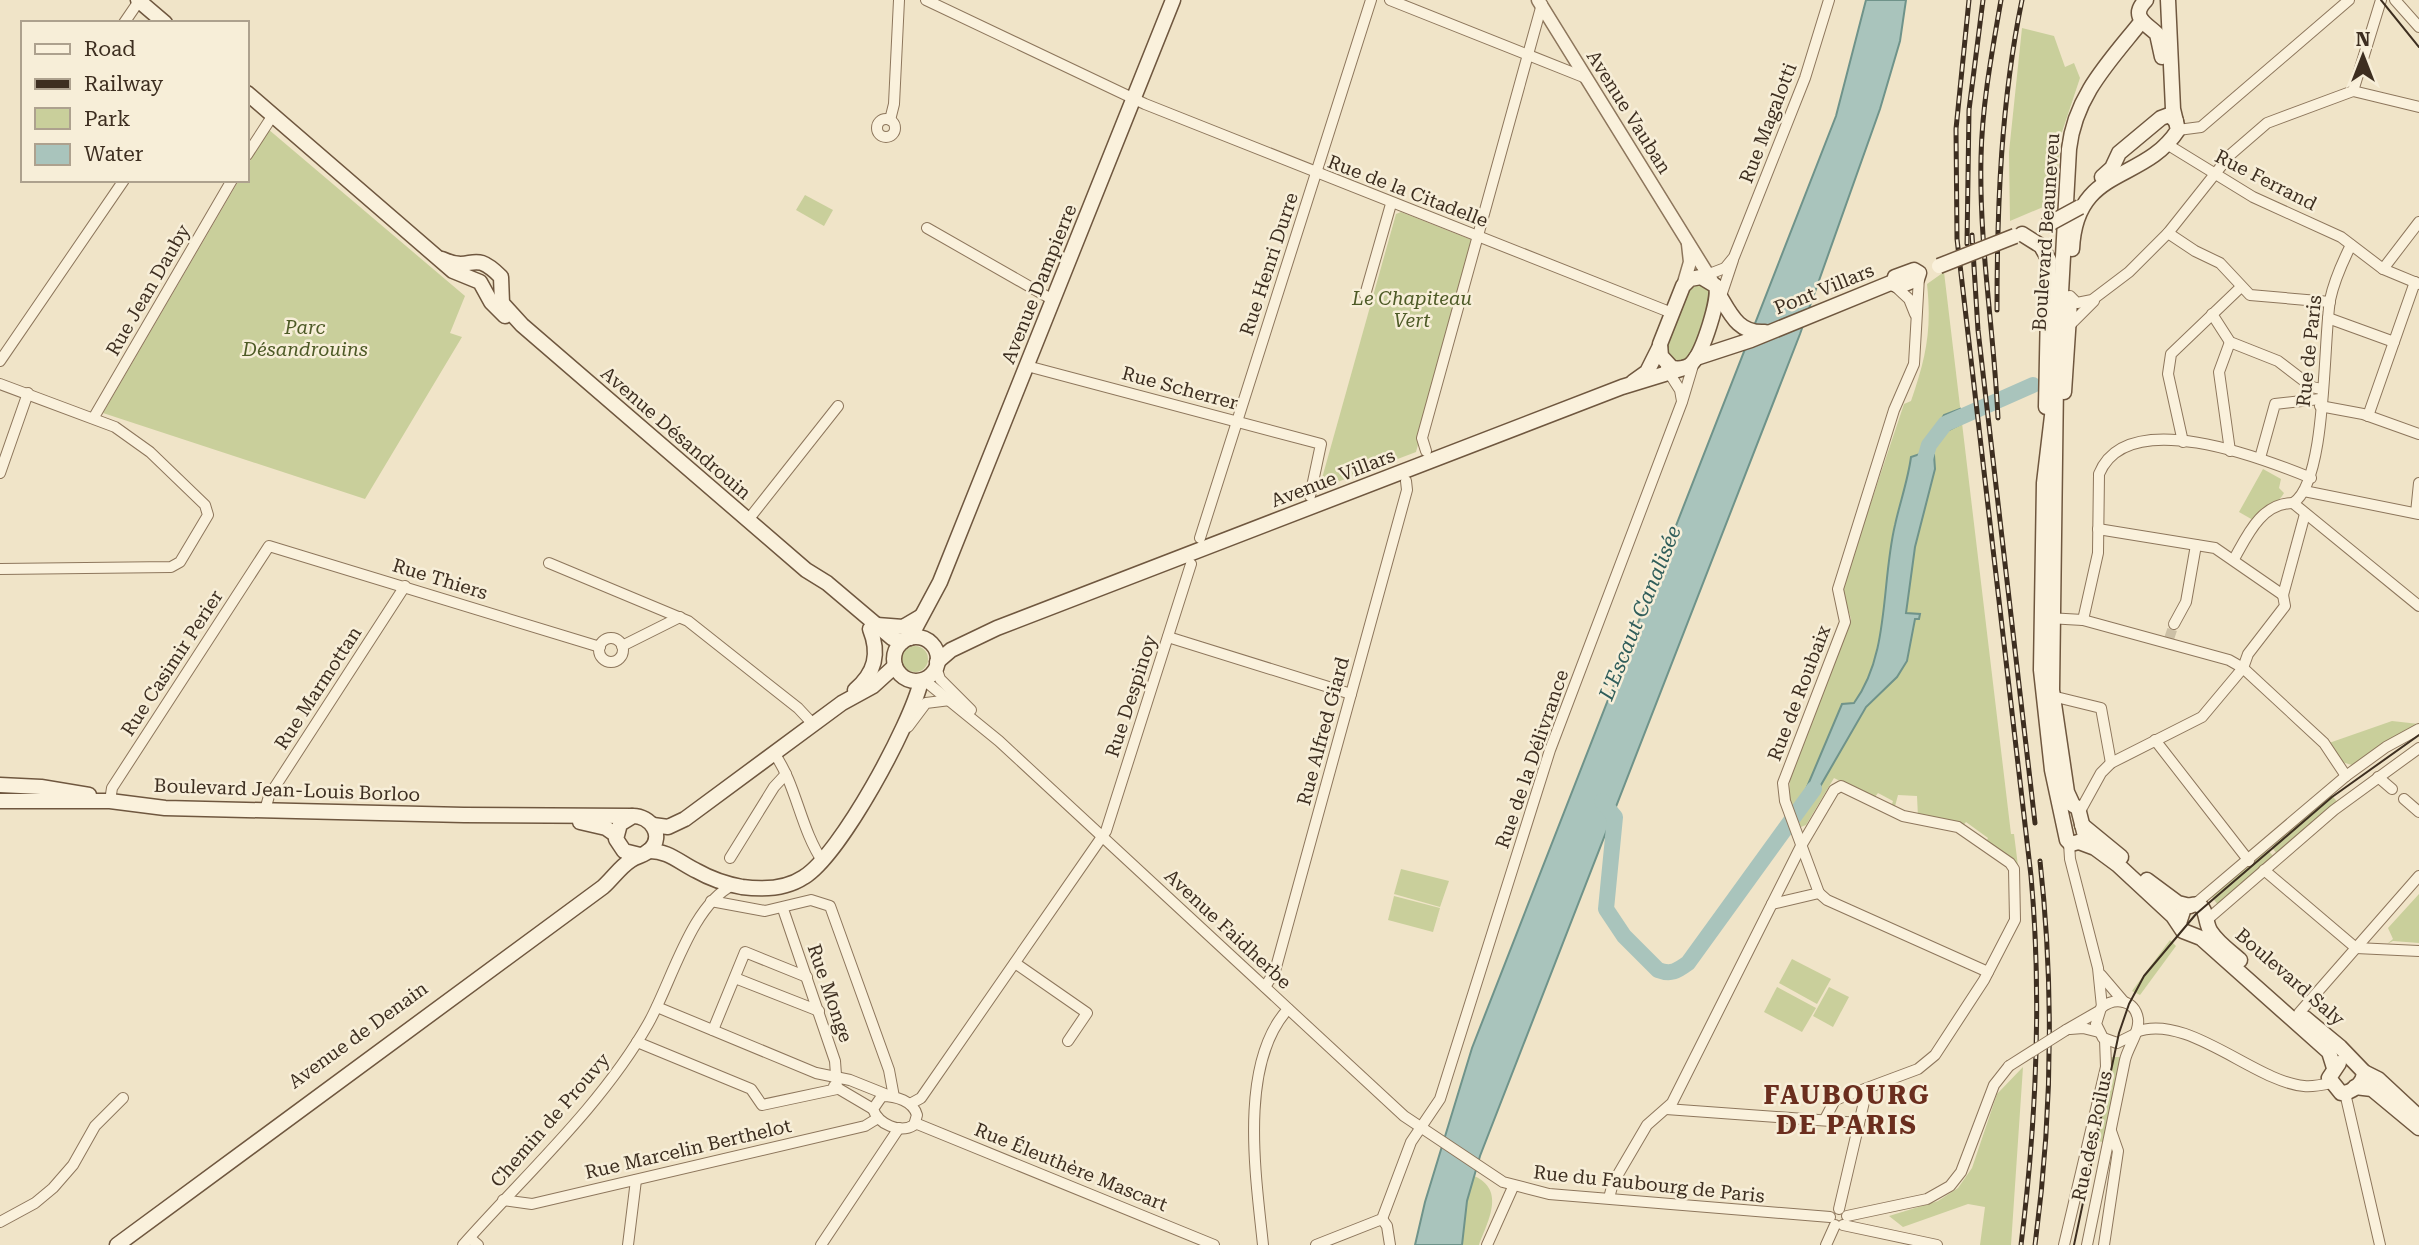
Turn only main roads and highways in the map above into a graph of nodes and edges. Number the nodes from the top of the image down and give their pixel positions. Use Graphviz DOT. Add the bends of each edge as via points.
graph roads {
  1 [pos="138,0"];
  2 [pos="1173,0"];
  3 [pos="2146,0"];
  4 [pos="2168,0"];
  5 [pos="2169,20"];
  6 [pos="163,21"];
  7 [pos="2147,26"];
  8 [pos="248,94"];
  9 [pos="2161,118"];
  10 [pos="2177,125"];
  11 [pos="2117,159"];
  12 [pos="2128,171"];
  13 [pos="2078,204"];
  14 [pos="2018,235"];
  15 [pos="442,259"];
  16 [pos="471,264"];
  17 [pos="479,284"];
  18 [pos="500,288"];
  19 [pos="1712,288"];
  20 [pos="522,326"];
  21 [pos="1769,332"];
  22 [pos="1661,352"];
  23 [pos="1692,362"];
  24 [pos="1622,387"];
  25 [pos="2052,453"];
  26 [pos="940,582"];
  27 [pos="922,615"];
  28 [pos="2048,615"];
  29 [pos="873,627"];
  30 [pos="997,628"];
  31 [pos="928,642"];
  32 [pos="900,650"];
  33 [pos="937,664"];
  34 [pos="923,680"];
  35 [pos="842,703"];
  36 [pos="0,785"];
  37 [pos="41,794"];
  38 [pos="0,801"];
  39 [pos="2074,813"];
  40 [pos="464,815"];
  41 [pos="633,816"];
  42 [pos="653,825"];
  43 [pos="617,840"];
  44 [pos="2074,842"];
  45 [pos="644,853"];
  46 [pos="2192,905"];
  47 [pos="2208,921"];
  48 [pos="2179,923"];
  49 [pos="2193,934"];
  50 [pos="2349,1059"];
  51 [pos="2364,1072"];
  52 [pos="2332,1076"];
  53 [pos="2350,1090"];
  54 [pos="2419,1117"];
  55 [pos="2419,1128"];
  56 [pos="106,1245"];
  57 [pos="117,1245"];
  1 -- 6 [label="main road"];
  2 -- 26 [label="main road, Avenue Dampierre"];
  3 -- 7 [label="main road" via="2139,10"];
  4 -- 5 [label="main road"];
  5 -- 7 [label="main road" via="2163,28"];
  5 -- 10 [label="main road"];
  7 -- 9 [label="main road" via="2161,50"];
  7 -- 25 [label="main road, Boulevard Beauneveu" via="2092,82 2073,124"];
  8 -- 15 [label="main road, Avenue Désandrouin"];
  9 -- 10 [label="main road" via="2169,115"];
  9 -- 11 [label="main road"];
  10 -- 12 [label="main road" via="2165,144"];
  11 -- 12 [label="main road"];
  11 -- 13 [label="main road"];
  12 -- 13 [label="main road" via="2112,177"];
  13 -- 14 [label="main road, bridge"];
  13 -- 25 [label="main road"];
  14 -- 21 [label="main road, Pont Villars, bridge" via="1919,275 1914,270 1895,277 1894,284"];
  14 -- 25 [label="main road" via="2041,246 2050,263 2045,375"];
  15 -- 16 [label="main road, Avenue Désandrouin"];
  15 -- 17 [label="main road, Avenue Désandrouin"];
  16 -- 17 [label="main road, Avenue Désandrouin" via="469,272"];
  16 -- 18 [label="main road, Avenue Désandrouin" via="485,262 501,277"];
  17 -- 18 [label="main road" via="493,292"];
  17 -- 20 [label="main road, Avenue Désandrouin" via="495,308"];
  18 -- 20 [label="main road, Avenue Désandrouin" via="503,305"];
  19 -- 21 [label="main road, Pont Villars" via="1740,326"];
  19 -- 22 [label="main road" via="1690,279 1683,286"];
  19 -- 23 [label="main road"];
  20 -- 29 [label="main road, Avenue Désandrouin" via="806,570 828,583"];
  21 -- 23 [label="main road, Pont Villars"];
  22 -- 23 [label="main road" via="1672,368"];
  22 -- 24 [label="main road" via="1646,374"];
  23 -- 24 [label="main road, Avenue Villars" via="1669,374"];
  24 -- 30 [label="main road, Avenue Villars"];
  25 -- 28 [label="main road, Boulevard Beauneveu"];
  26 -- 27 [label="main road, Avenue Dampierre"];
  26 -- 31 [label="main road, Avenue Dampierre" via="925,629"];
  27 -- 29 [label="main road" via="903,627"];
  27 -- 32 [label="main road, Avenue Dampierre"];
  28 -- 39 [label="main road, Boulevard Beauneveu" via="2052,696 2062,769"];
  28 -- 39 [label="main road, Boulevard Beauneveu" via="2042,679 2052,770"];
  29 -- 32 [label="main road, Avenue Désandrouin"];
  29 -- 35 [label="main road" via="873,666 865,681"];
  30 -- 31 [label="main road, Avenue Villars"];
  30 -- 33 [label="main road, Avenue Villars" via="951,650"];
  31 -- 32 [label="main road"];
  31 -- 33 [label="main road"];
  32 -- 34 [label="main road, Avenue Désandrouin" via="906,679"];
  32 -- 35 [label="main road" via="873,686"];
  33 -- 34 [label="main road, Avenue Villars"];
  34 -- 45 [label="main road" via="897,742 841,837 823,862 803,878 779,887 733,885 665,853"];
  35 -- 42 [label="main road" via="677,823"];
  36 -- 37 [label="main road, Boulevard Jean-Louis Borloo"];
  37 -- 38 [label="main road, Boulevard Jean-Louis Borloo"];
  37 -- 40 [label="main road, Boulevard Jean-Louis Borloo" via="161,807"];
  39 -- 44 [label="main road"];
  39 -- 44 [label="main road" via="2085,837"];
  39 -- 46 [label="main road" via="2163,893 2178,903"];
  40 -- 41 [label="main road, Boulevard Jean-Louis Borloo"];
  40 -- 43 [label="main road, Boulevard Jean-Louis Borloo" via="485,820 578,822 603,827"];
  41 -- 42 [label="main road"];
  41 -- 43 [label="main road" via="621,822"];
  42 -- 45 [label="main road" via="656,839"];
  43 -- 45 [label="main road" via="627,853"];
  43 -- 56 [label="main road, Avenue de Denain" via="617,860 600,881"];
  44 -- 48 [label="main road" via="2095,848 2111,860"];
  45 -- 57 [label="main road, Avenue de Denain"];
  46 -- 47 [label="main road" via="2203,909"];
  46 -- 48 [label="main road" via="2181,912"];
  47 -- 49 [label="main road" via="2202,931"];
  47 -- 50 [label="main road, Boulevard Saly" via="2222,944"];
  48 -- 49 [label="main road"];
  49 -- 52 [label="main road, Boulevard Saly" via="2329,1052"];
  50 -- 51 [label="main road, Boulevard Saly"];
  50 -- 52 [label="main road" via="2343,1060"];
  51 -- 53 [label="main road" via="2363,1079"];
  51 -- 54 [label="main road"];
  52 -- 53 [label="main road"];
  53 -- 55 [label="main road" via="2372,1089"];
}
